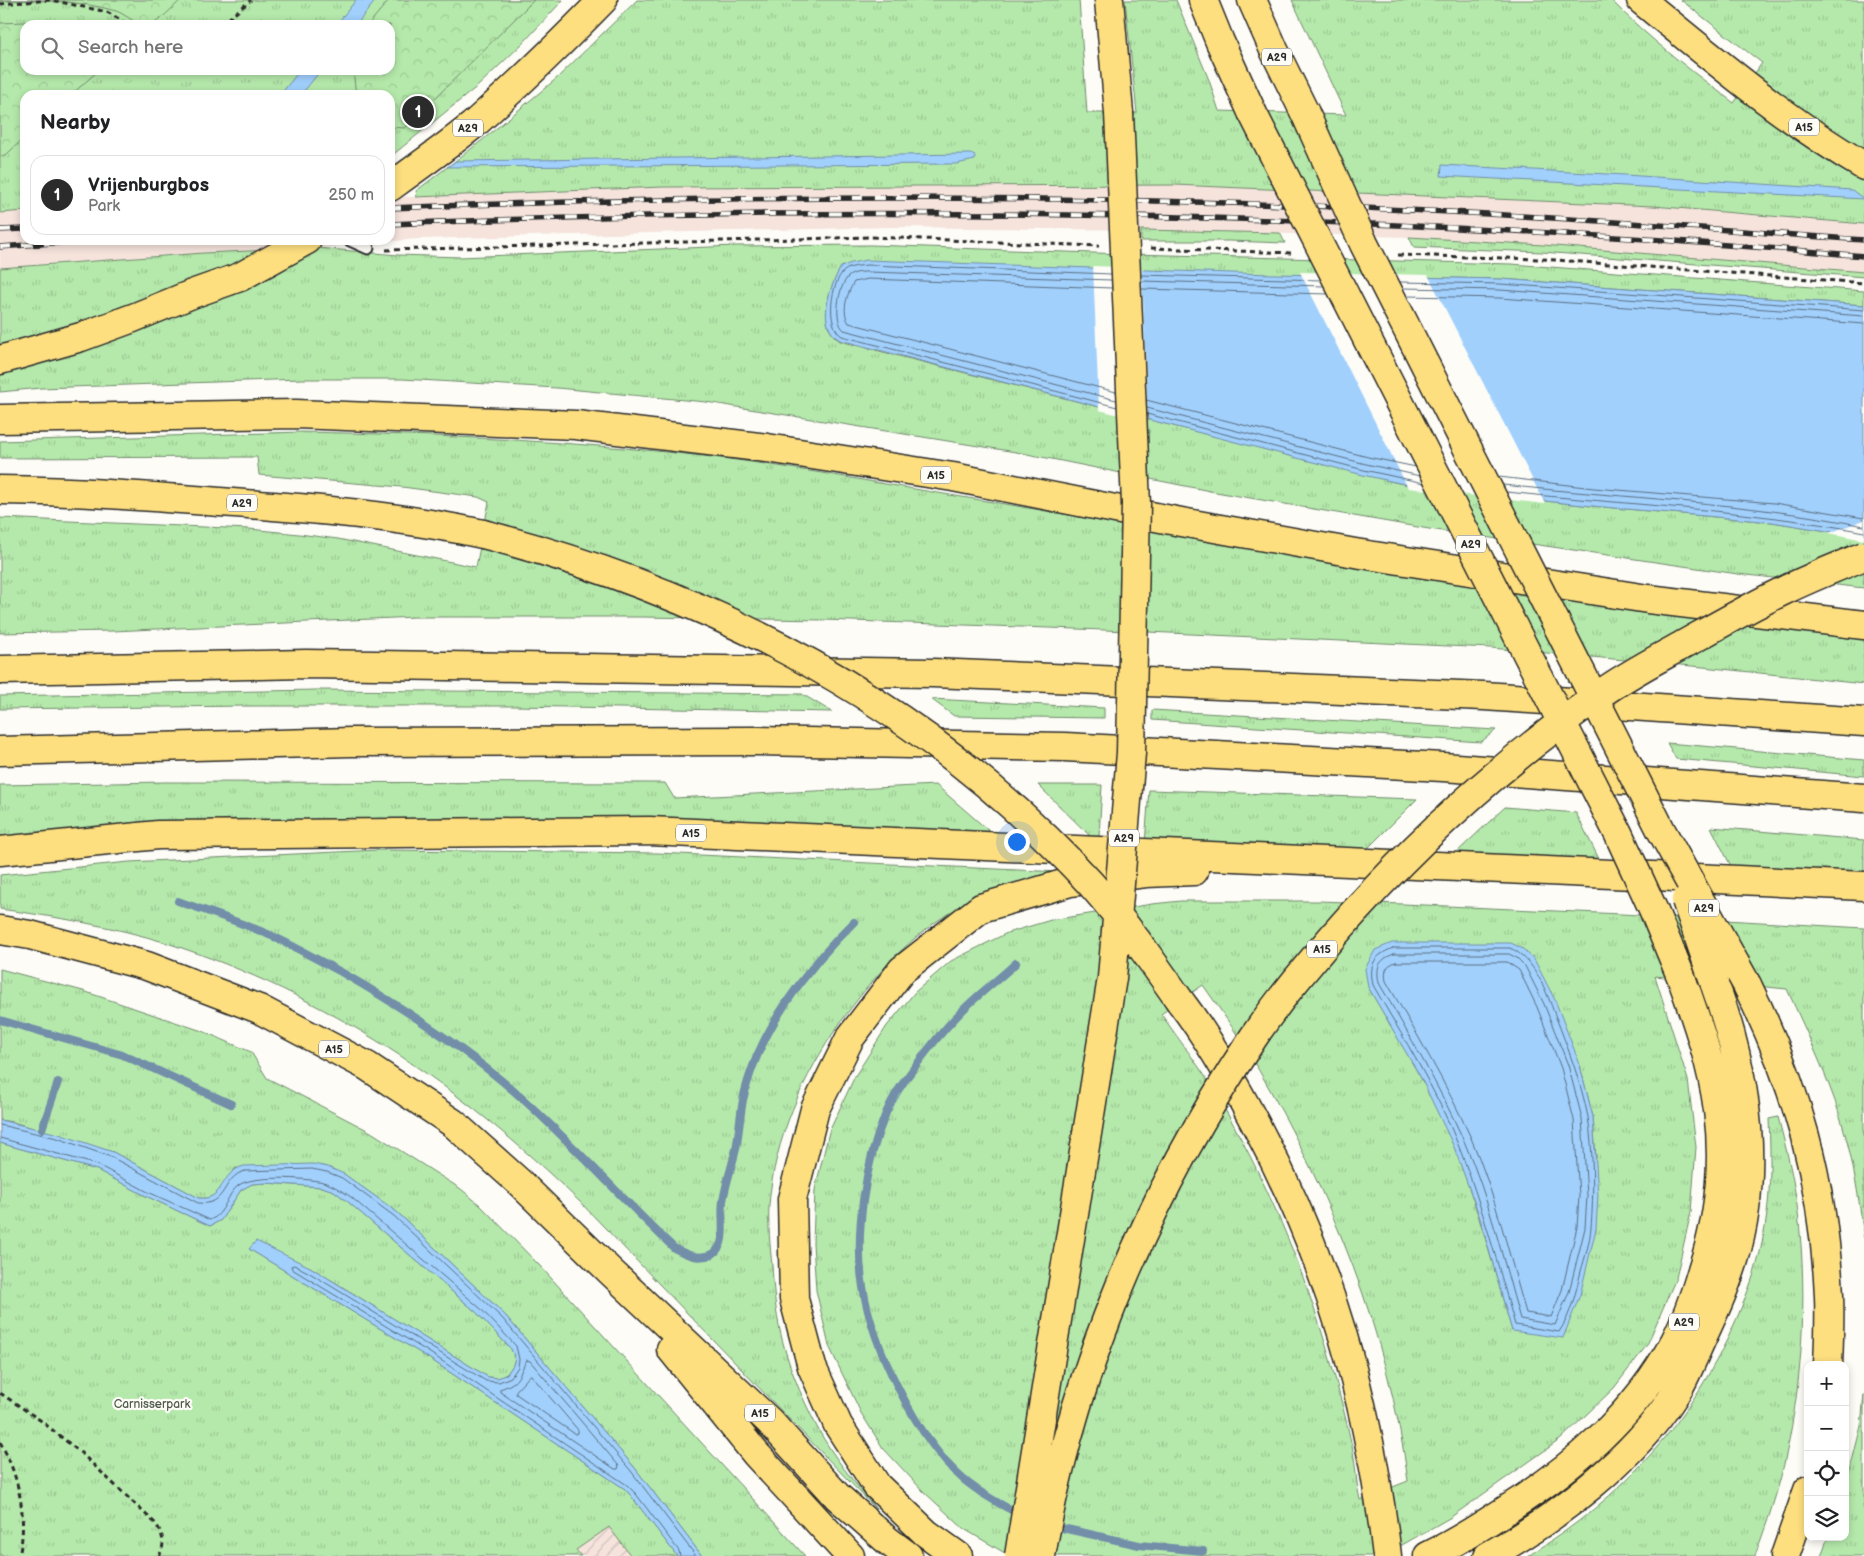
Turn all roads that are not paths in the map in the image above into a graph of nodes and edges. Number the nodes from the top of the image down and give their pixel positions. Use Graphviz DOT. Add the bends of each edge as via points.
graph roads {
  1 [pos="603,0"];
  2 [pos="1109,0"];
  3 [pos="1203,0"];
  4 [pos="1252,0"];
  5 [pos="1641,0"];
  6 [pos="1864,166"];
  7 [pos="395,183"];
  8 [pos="298,245"];
  9 [pos="361,245"];
  10 [pos="368,248"];
  11 [pos="0,360"];
  12 [pos="0,419"];
  13 [pos="0,490"];
  14 [pos="1864,556"];
  15 [pos="1864,625"];
  16 [pos="0,670"];
  17 [pos="1864,722"];
  18 [pos="0,751"];
  19 [pos="1864,798"];
  20 [pos="1662,830"];
  21 [pos="0,851"];
  22 [pos="1382,865"];
  23 [pos="1864,886"];
  24 [pos="0,930"];
  25 [pos="610,1271"];
  26 [pos="1828,1361"];
  27 [pos="1806,1496"];
  28 [pos="850,1556"];
  29 [pos="908,1556"];
  30 [pos="958,1556"];
  31 [pos="1019,1556"];
  32 [pos="1041,1556"];
  33 [pos="1387,1556"];
  34 [pos="1428,1556"];
  35 [pos="1488,1556"];
  36 [pos="1785,1556"];
  1 -- 7 [label="highway, A29" via="541,63 472,125"];
  2 -- 31 [label="highway, A29, bridge" via="1119,113 1136,504 1132,753 1112,978"];
  3 -- 34 [label="highway, A29, bridge" via="1252,112 1654,909 1682,979 1708,1060 1718,1111 1721,1161 1713,1230 1685,1321 1645,1388 1604,1435 1557,1476"];
  4 -- 20 [label="highway, A29, bridge" via="1364,244"];
  5 -- 6 [label="highway, A15" via="1746,86"];
  8 -- 11 [label="highway" via="240,277 81,337"];
  9 -- 10 [label="lane"];
  12 -- 15 [label="highway, A15" via="296,414 576,425 767,448 944,476 1355,553 1638,597"];
  13 -- 33 [label="highway, A29, bridge" via="321,509 414,521 529,546 671,595 764,637 873,700 968,770 1068,861 1112,910 1180,1000 1244,1102 1308,1234 1353,1367 1379,1493"];
  14 -- 32 [label="highway, A15, bridge" via="1728,619 1601,693 1484,784 1441,822 1373,890 1318,953 1254,1036 1206,1112 1127,1268 1094,1353 1065,1442"];
  16 -- 17 [label="highway" via="306,664 933,673 1484,696"];
  18 -- 19 [label="highway" via="370,742 757,741 1065,747 1443,767"];
  20 -- 26 [label="highway, A29, bridge" via="1747,985 1771,1036 1800,1114 1814,1169 1823,1226 1829,1297"];
  20 -- 35 [label="highway, bridge" via="1730,1031 1740,1070 1748,1143 1747,1190 1741,1236 1721,1298 1675,1394 1635,1445 1589,1487 1523,1537"];
  21 -- 22 [label="highway, A15" via="158,835 649,831"];
  22 -- 23 [label="highway, A15"];
  22 -- 30 [label="highway" via="1308,875 1218,870 1137,874 1070,882 982,908 902,970 850,1038 815,1109 792,1198 794,1299 812,1367 838,1425 877,1486 926,1533"];
  24 -- 25 [label="highway, A15" via="147,966 259,1009 367,1066 453,1123 520,1182"];
  25 -- 28 [label="highway, A15" via="756,1454"];
  25 -- 29 [label="highway, A15" via="769,1421 838,1497"];
  27 -- 36 [label="highway"];
}
